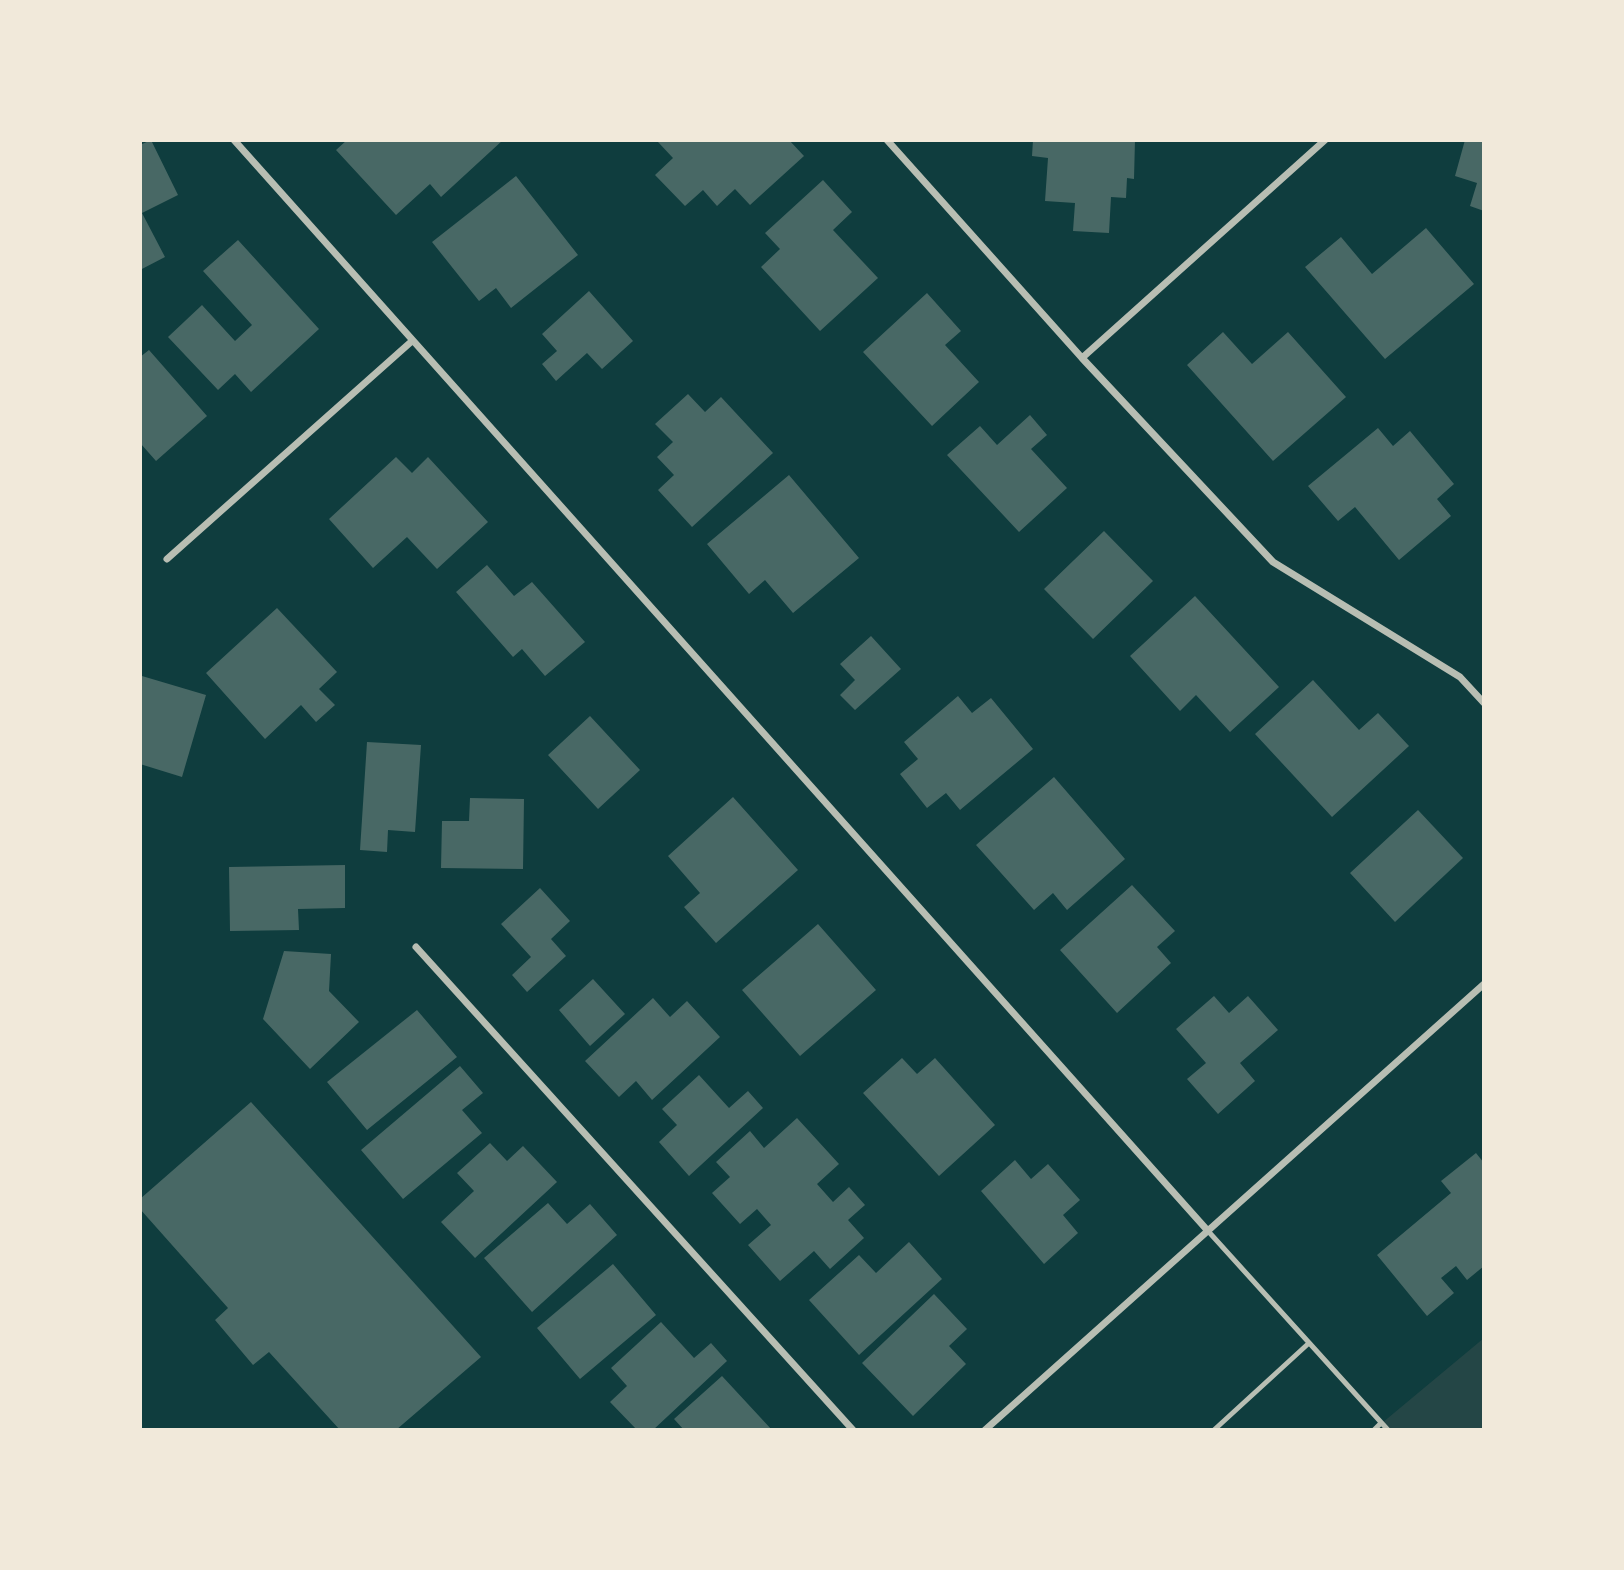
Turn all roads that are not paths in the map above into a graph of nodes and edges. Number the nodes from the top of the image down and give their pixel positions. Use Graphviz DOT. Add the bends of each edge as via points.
graph roads {
  1 [pos="234,140"];
  2 [pos="887,140"];
  3 [pos="1325,140"];
  4 [pos="412,341"];
  5 [pos="1082,358"];
  6 [pos="167,559"];
  7 [pos="1484,703"];
  8 [pos="415,947"];
  9 [pos="1484,984"];
  10 [pos="1208,1231"];
  11 [pos="1309,1343"];
  12 [pos="1381,1423"];
  13 [pos="853,1430"];
  14 [pos="985,1430"];
  15 [pos="1214,1430"];
  16 [pos="1374,1430"];
  17 [pos="1388,1430"];
  1 -- 4 [label="street"];
  2 -- 5 [label="street"];
  3 -- 5 [label="street"];
  4 -- 6 [label="street"];
  4 -- 10 [label="street"];
  5 -- 7 [label="street" via="1273,562 1460,677"];
  8 -- 13 [label="street"];
  9 -- 10 [label="street"];
  10 -- 11 [label="lane"];
  10 -- 14 [label="street"];
  11 -- 12 [label="lane"];
  11 -- 15 [label="lane"];
  12 -- 16 [label="lane"];
  12 -- 17 [label="lane"];
}
